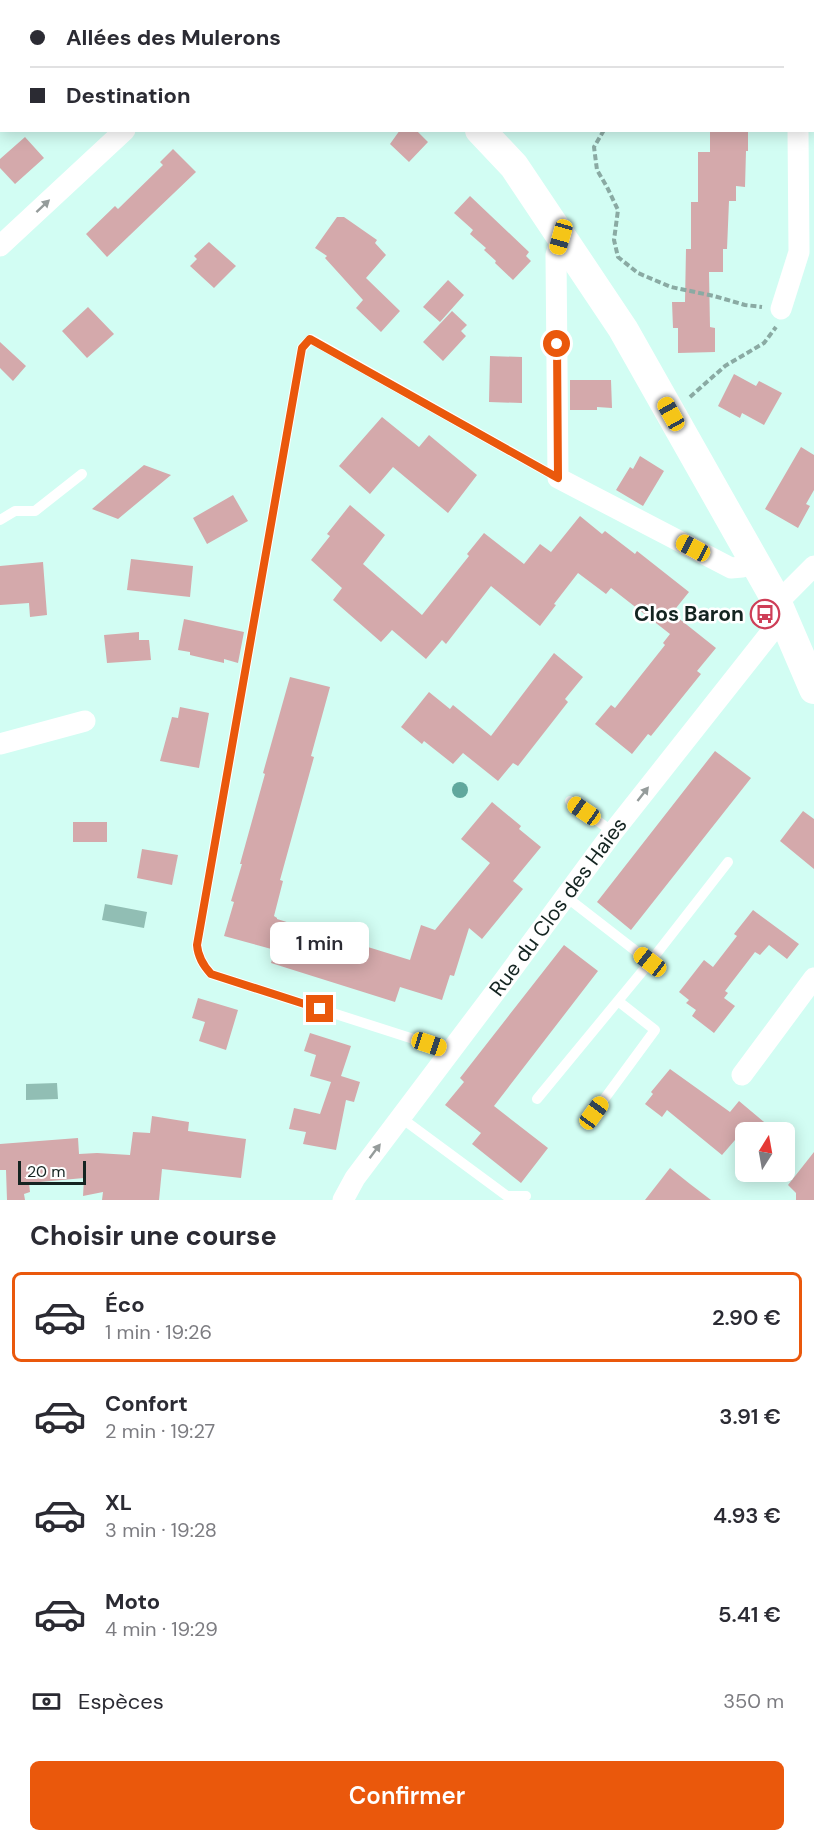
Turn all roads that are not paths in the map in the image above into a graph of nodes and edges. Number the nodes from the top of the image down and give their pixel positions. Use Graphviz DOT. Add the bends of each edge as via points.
graph roads {
  1 [pos="123,132"];
  2 [pos="482,132"];
  3 [pos="798,132"];
  4 [pos="561,237"];
  5 [pos="0,246"];
  6 [pos="781,309"];
  7 [pos="82,474"];
  8 [pos="558,478"];
  9 [pos="0,520"];
  10 [pos="754,562"];
  11 [pos="814,566"];
  12 [pos="778,606"];
  13 [pos="814,689"];
  14 [pos="85,721"];
  15 [pos="0,744"];
  16 [pos="570,801"];
  17 [pos="613,832"];
  18 [pos="728,862"];
  19 [pos="565,896"];
  20 [pos="650,962"];
  21 [pos="814,978"];
  22 [pos="618,1001"];
  23 [pos="451,1051"];
  24 [pos="742,1075"];
  25 [pos="537,1099"];
  26 [pos="594,1113"];
  27 [pos="400,1117"];
  28 [pos="526,1196"];
  29 [pos="343,1200"];
  5 -- 1 [label="street, one-way"];
  2 -- 4 [label="street" via="514,166"];
  3 -- 6 [label="street" via="800,252"];
  4 -- 8 [label="street" via="556,255"];
  4 -- 10 [label="street" via="623,329"];
  7 -- 9 [label="lane" via="35,511 15,512"];
  8 -- 10 [label="street" via="731,568"];
  8 -- 23 [label="lane" via="310,339 302,348 198,954 211,974"];
  10 -- 12 [label="street"];
  11 -- 12 [label="street"];
  12 -- 13 [label="street"];
  17 -- 12 [label="street, Rue du Clos des Haies, one-way"];
  14 -- 15 [label="street"];
  16 -- 17 [label="lane"];
  17 -- 19 [label="street, Rue du Clos des Haies"];
  18 -- 20 [label="lane"];
  19 -- 20 [label="lane"];
  19 -- 23 [label="street, Rue du Clos des Haies"];
  20 -- 22 [label="lane"];
  21 -- 24 [label="street"];
  22 -- 25 [label="lane"];
  22 -- 26 [label="lane" via="655,1030"];
  23 -- 27 [label="street, Rue du Clos des Haies"];
  27 -- 28 [label="lane" via="507,1196"];
  29 -- 27 [label="street, Rue du Clos des Haies, one-way"];
}
